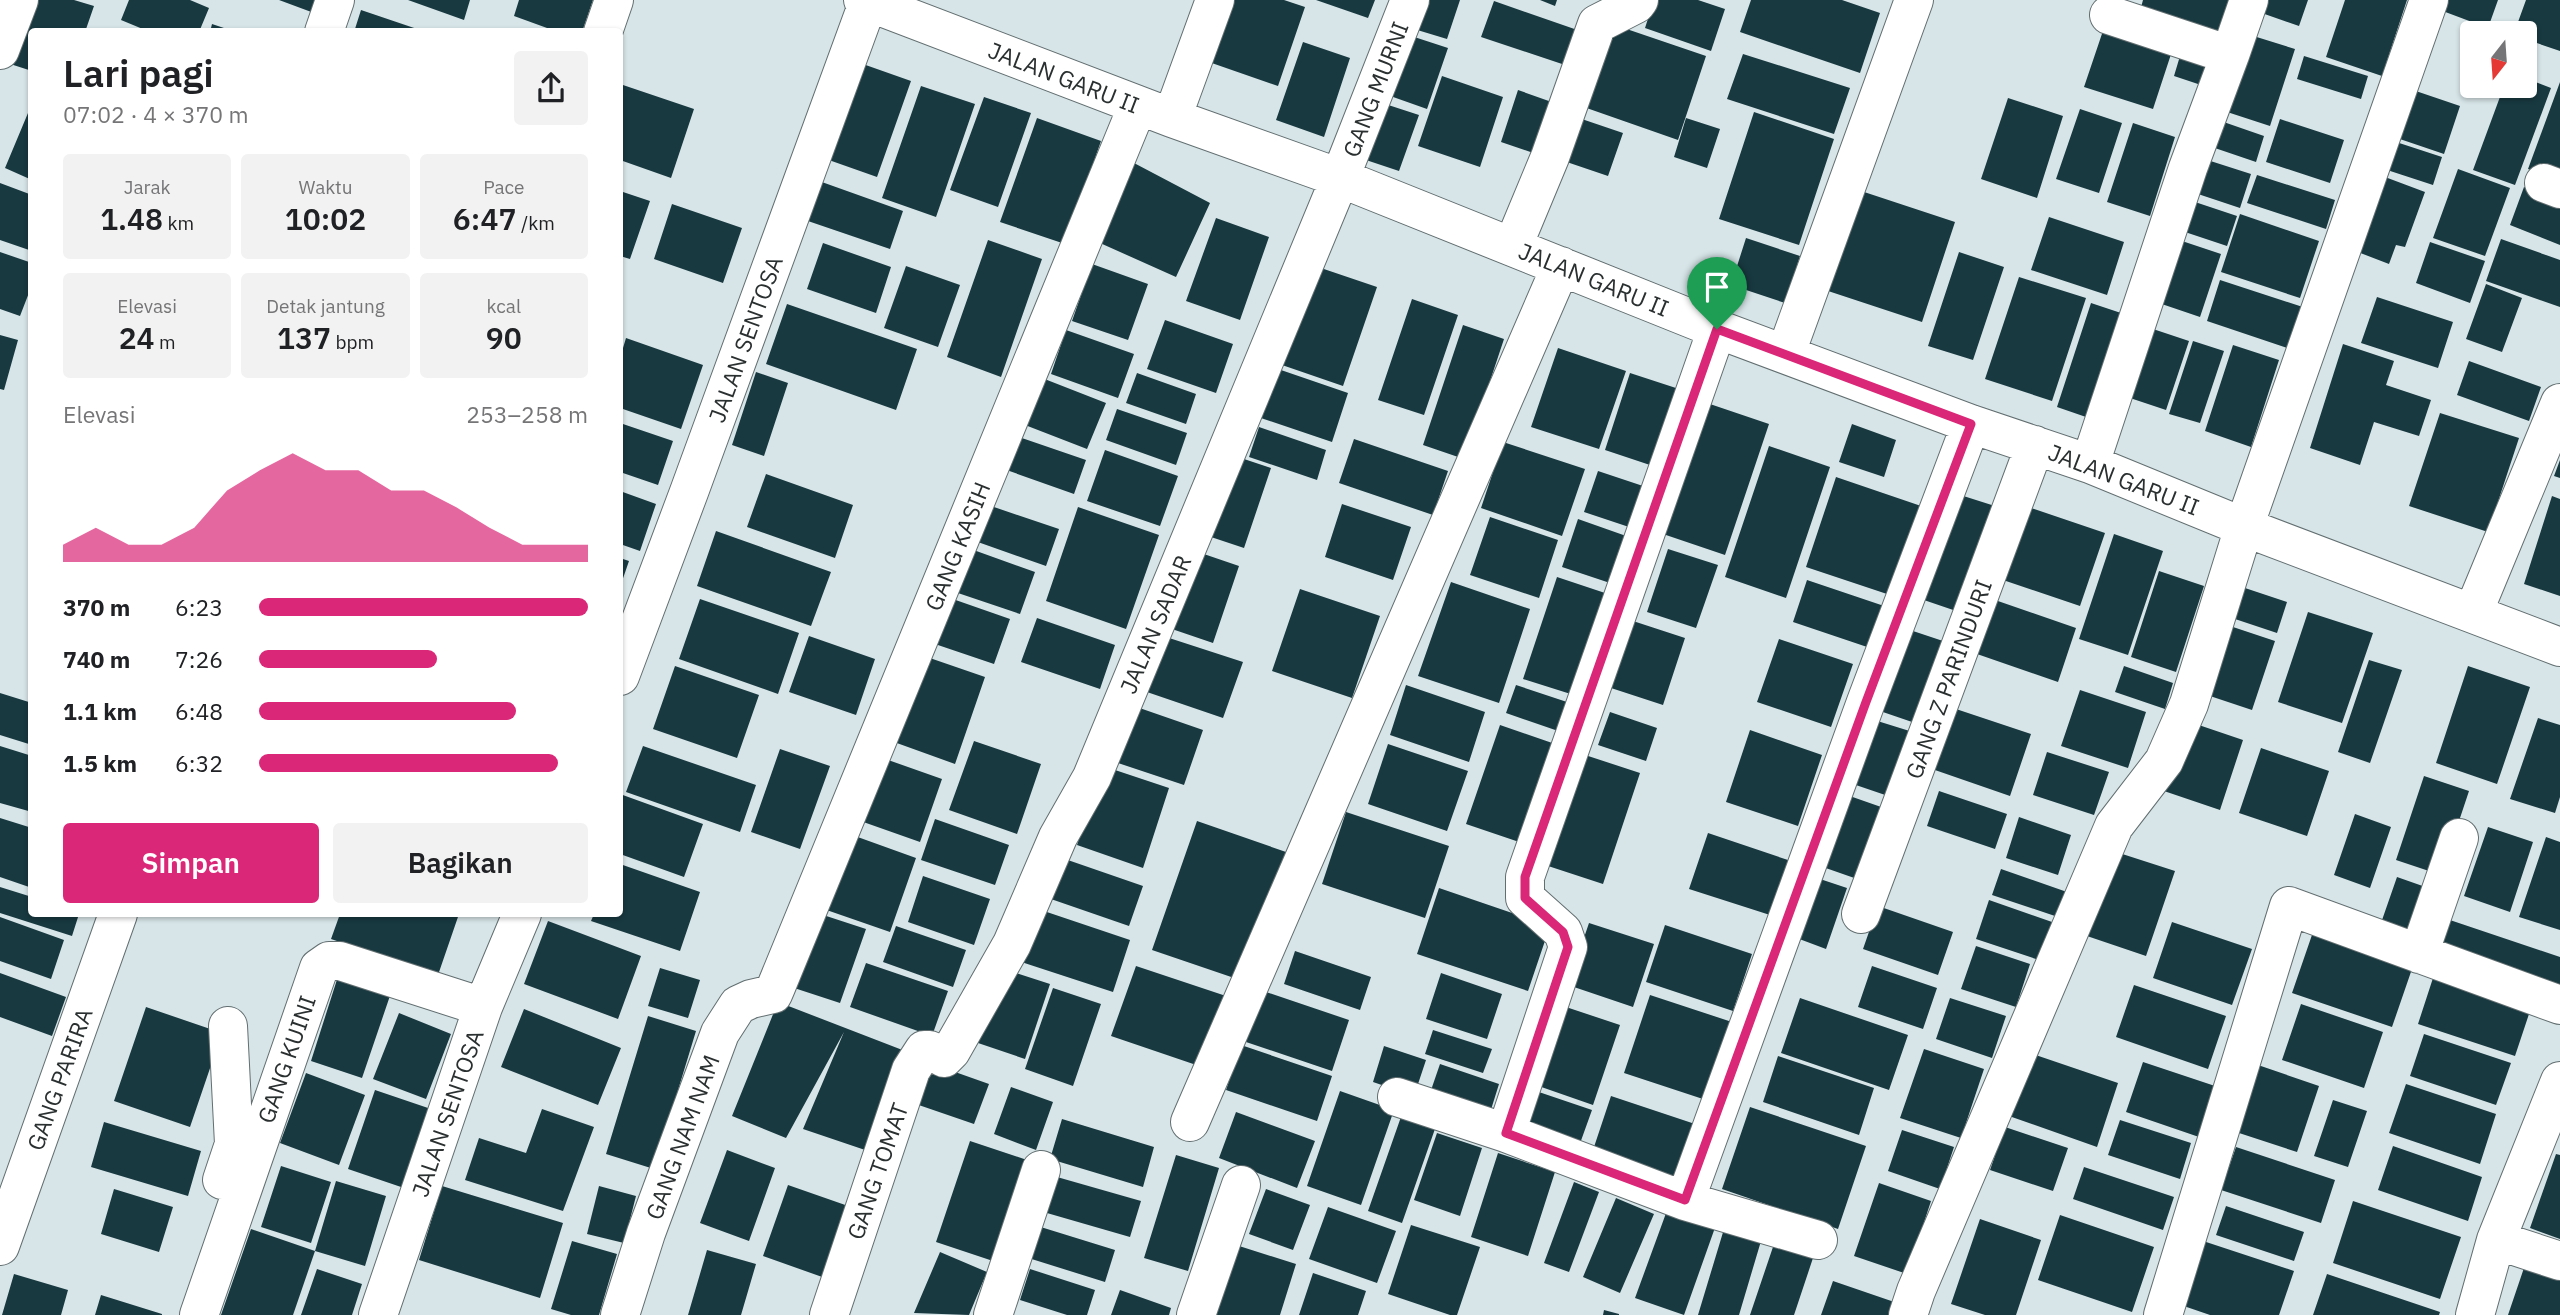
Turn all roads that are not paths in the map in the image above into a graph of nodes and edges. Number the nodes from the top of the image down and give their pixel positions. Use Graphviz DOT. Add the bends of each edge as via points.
graph roads {
  1 [pos="19,0"];
  2 [pos="335,0"];
  3 [pos="614,0"];
  4 [pos="1215,0"];
  5 [pos="1410,0"];
  6 [pos="1639,0"];
  7 [pos="1914,0"];
  8 [pos="2249,0"];
  9 [pos="2429,0"];
  10 [pos="867,1"];
  11 [pos="2109,15"];
  12 [pos="325,28"];
  13 [pos="604,28"];
  14 [pos="0,50"];
  15 [pos="2230,55"];
  16 [pos="1155,112"];
  17 [pos="1340,178"];
  18 [pos="1513,246"];
  19 [pos="1561,266"];
  20 [pos="1717,329"];
  21 [pos="1786,353"];
  22 [pos="2560,403"];
  23 [pos="1971,424"];
  24 [pos="2035,445"];
  25 [pos="2090,464"];
  26 [pos="2244,527"];
  27 [pos="2473,613"];
  28 [pos="2560,647"];
  29 [pos="623,668"];
  30 [pos="2459,838"];
  31 [pos="1861,914"];
  32 [pos="117,917"];
  33 [pos="521,917"];
  34 [pos="2419,954"];
  35 [pos="776,987"];
  36 [pos="2560,1005"];
  37 [pos="483,1007"];
  38 [pos="228,1026"];
  39 [pos="944,1058"];
  40 [pos="2560,1082"];
  41 [pos="1397,1097"];
  42 [pos="1190,1122"];
  43 [pos="1506,1133"];
  44 [pos="1041,1170"];
  45 [pos="1241,1185"];
  46 [pos="1685,1200"];
  47 [pos="1818,1240"];
  48 [pos="2496,1240"];
  49 [pos="0,1245"];
  50 [pos="2560,1261"];
  51 [pos="180,1315"];
  52 [pos="200,1315"];
  53 [pos="379,1315"];
  54 [pos="620,1315"];
  55 [pos="829,1315"];
  56 [pos="993,1315"];
  57 [pos="1196,1315"];
  58 [pos="1908,1315"];
  59 [pos="2163,1315"];
  60 [pos="2475,1315"];
  1 -- 14 [label="street"];
  2 -- 12 [label="street"];
  3 -- 13 [label="street"];
  4 -- 16 [label="street, GANG KASIH"];
  5 -- 17 [label="street, GANG MURNI"];
  6 -- 18 [label="street" via="1597,24"];
  7 -- 21 [label="street"];
  8 -- 15 [label="street"];
  9 -- 26 [label="street"];
  10 -- 16 [label="street, JALAN GARU II"];
  10 -- 29 [label="street, JALAN SENTOSA"];
  11 -- 15 [label="street"];
  15 -- 25 [label="street"];
  16 -- 17 [label="street, JALAN GARU II"];
  16 -- 35 [label="street, GANG KASIH"];
  17 -- 18 [label="street, JALAN GARU II"];
  17 -- 39 [label="street, JALAN SADAR" via="1092,777 1058,837 1012,944"];
  18 -- 19 [label="street, JALAN GARU II"];
  19 -- 20 [label="street, JALAN GARU II"];
  19 -- 42 [label="street"];
  20 -- 21 [label="street, JALAN GARU II"];
  20 -- 43 [label="street" via="1525,877 1525,898 1563,932 1568,947"];
  21 -- 23 [label="street, JALAN GARU II"];
  22 -- 27 [label="street"];
  23 -- 24 [label="street, JALAN GARU II"];
  23 -- 46 [label="street"];
  24 -- 25 [label="street, JALAN GARU II"];
  24 -- 31 [label="street, GANG Z PARINDURI"];
  25 -- 26 [label="street, JALAN GARU II"];
  26 -- 27 [label="street, JALAN GARU II"];
  26 -- 58 [label="street" via="2177,733 2164,761 2115,825"];
  27 -- 28 [label="street, JALAN GARU II"];
  30 -- 34 [label="street"];
  32 -- 49 [label="street, GANG PARIRA"];
  33 -- 37 [label="street, JALAN SENTOSA"];
  34 -- 36 [label="street"];
  34 -- 59 [label="street" via="2289,906"];
  35 -- 54 [label="street, GANG NAM NAM" via="773,994 738,1005 720,1033"];
  37 -- 52 [label="street, GANG KUINI" via="340,961 319,968"];
  37 -- 53 [label="street, JALAN SENTOSA"];
  38 -- 51 [label="street" via="234,1144"];
  39 -- 55 [label="street, GANG TOMAT" via="924,1050 911,1070"];
  40 -- 48 [label="street"];
  41 -- 43 [label="street"];
  43 -- 46 [label="street"];
  44 -- 56 [label="street"];
  45 -- 57 [label="street"];
  46 -- 47 [label="street"];
  48 -- 50 [label="street"];
  48 -- 60 [label="street"];
}
